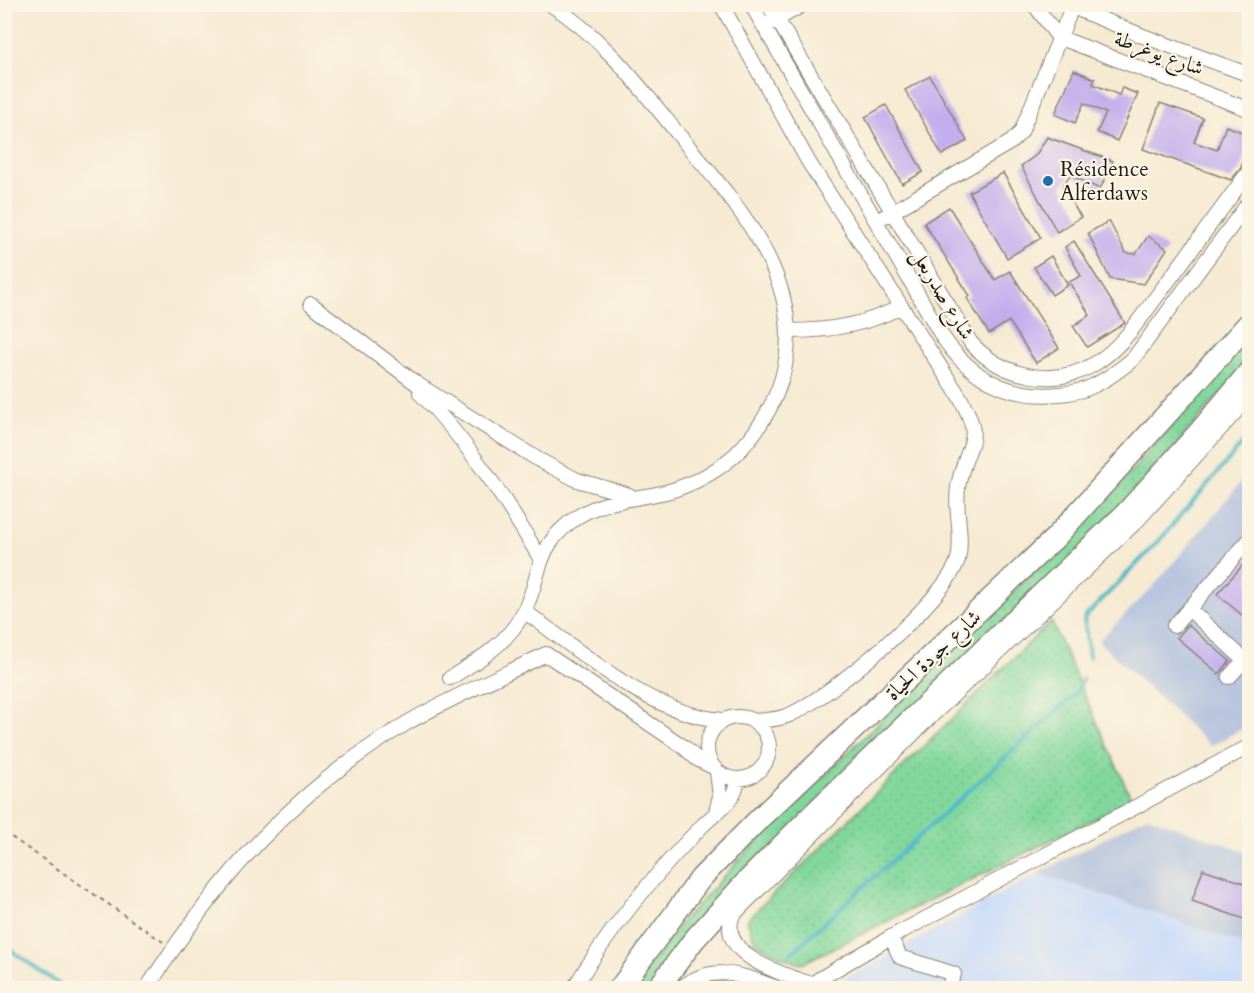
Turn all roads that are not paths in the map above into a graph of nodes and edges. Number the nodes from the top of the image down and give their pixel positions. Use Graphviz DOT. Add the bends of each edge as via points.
graph roads {
  1 [pos="550,4"];
  2 [pos="721,4"];
  3 [pos="751,4"];
  4 [pos="768,4"];
  5 [pos="804,4"];
  6 [pos="1034,4"];
  7 [pos="1072,5"];
  8 [pos="777,20"];
  9 [pos="764,27"];
  10 [pos="1058,37"];
  11 [pos="1250,75"];
  12 [pos="1250,110"];
  13 [pos="1250,170"];
  14 [pos="1250,201"];
  15 [pos="892,212"];
  16 [pos="876,221"];
  17 [pos="311,303"];
  18 [pos="900,307"];
  19 [pos="1250,322"];
  20 [pos="788,331"];
  21 [pos="1250,371"];
  22 [pos="400,372"];
  23 [pos="1250,396"];
  24 [pos="462,413"];
  25 [pos="450,426"];
  26 [pos="637,497"];
  27 [pos="1250,539"];
  28 [pos="540,558"];
  29 [pos="1189,609"];
  30 [pos="524,612"];
  31 [pos="1174,626"];
  32 [pos="1248,659"];
  33 [pos="1229,677"];
  34 [pos="450,678"];
  35 [pos="692,715"];
  36 [pos="789,716"];
  37 [pos="723,720"];
  38 [pos="753,721"];
  39 [pos="708,738"];
  40 [pos="769,743"];
  41 [pos="1250,746"];
  42 [pos="684,747"];
  43 [pos="715,769"];
  44 [pos="738,779"];
  45 [pos="716,812"];
  46 [pos="891,936"];
  47 [pos="814,987"];
  48 [pos="147,988"];
  49 [pos="574,988"];
  50 [pos="620,988"];
  51 [pos="657,988"];
  52 [pos="681,988"];
  53 [pos="778,988"];
  54 [pos="948,988"];
  1 -- 20 [label="street" via="613,55 740,210 774,269 783,294"];
  2 -- 18 [label="street" via="808,161"];
  3 -- 9 [label="street, شارع صدربعل"];
  4 -- 8 [label="street, شارع صدربعل"];
  5 -- 8 [label="street"];
  6 -- 10 [label="street"];
  7 -- 10 [label="street"];
  7 -- 11 [label="street, شارع يوغرطة"];
  8 -- 9 [label="street"];
  8 -- 15 [label="street, شارع صدربعل"];
  9 -- 16 [label="street, شارع صدربعل"];
  10 -- 12 [label="street, شارع يوغرطة"];
  10 -- 15 [label="street" via="1021,132 1011,142"];
  13 -- 15 [label="street, شارع صدربعل" via="1113,350 1084,369 1056,377 1013,372 980,353"];
  14 -- 16 [label="street, شارع صدربعل" via="1133,359 1093,386 1052,394 1005,390 985,381 954,355"];
  15 -- 16 [label="street"];
  17 -- 22 [label="street"];
  18 -- 20 [label="street" via="853,325"];
  18 -- 36 [label="street" via="971,420 973,441 957,493 958,560 938,592 857,671"];
  19 -- 50 [label="highway, شارع جودة الحياة" via="1056,537 761,817 701,879"];
  20 -- 26 [label="street" via="785,367 775,398 748,441 723,465 694,482"];
  21 -- 51 [label="highway, شارع جودة الحياة" via="1126,513 746,882"];
  22 -- 24 [label="street"];
  22 -- 25 [label="street"];
  23 -- 47 [label="street" via="1137,521 921,726 733,915 730,935 748,957"];
  24 -- 25 [label="street"];
  24 -- 26 [label="street" via="557,471"];
  25 -- 28 [label="street" via="490,478"];
  26 -- 28 [label="street" via="611,501 580,514 558,532"];
  27 -- 29 [label="street"];
  28 -- 30 [label="street"];
  29 -- 31 [label="street"];
  29 -- 32 [label="street"];
  30 -- 34 [label="street" via="496,647"];
  30 -- 35 [label="street" via="643,695"];
  32 -- 33 [label="street"];
  35 -- 37 [label="street"];
  35 -- 39 [label="street"];
  36 -- 38 [label="street"];
  36 -- 40 [label="street"];
  37 -- 38 [label="street" via="733,717"];
  37 -- 39 [label="street"];
  38 -- 40 [label="street" via="766,733"];
  39 -- 42 [label="street"];
  39 -- 43 [label="street" via="707,754"];
  40 -- 44 [label="street" via="769,755 761,770"];
  41 -- 46 [label="street"];
  42 -- 43 [label="street"];
  42 -- 48 [label="street" via="546,654 408,723 346,763 265,833 201,907"];
  43 -- 44 [label="street"];
  43 -- 45 [label="street" via="720,796"];
  44 -- 45 [label="street" via="731,798"];
  45 -- 49 [label="street" via="617,921"];
  46 -- 47 [label="street"];
  46 -- 54 [label="street" via="900,957 954,974"];
  52 -- 53 [label="street" via="713,972 743,976"];
}
